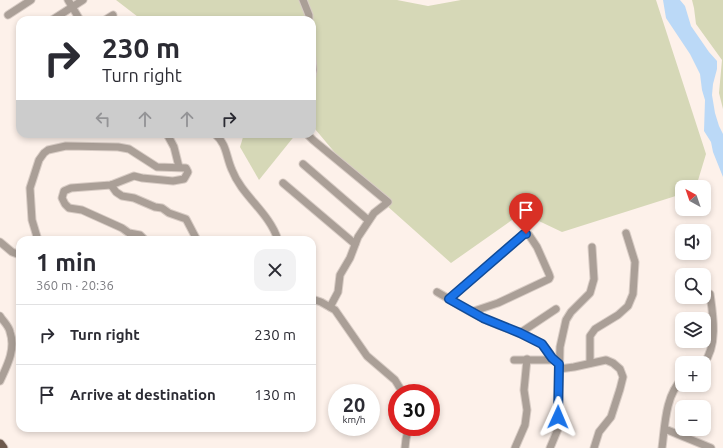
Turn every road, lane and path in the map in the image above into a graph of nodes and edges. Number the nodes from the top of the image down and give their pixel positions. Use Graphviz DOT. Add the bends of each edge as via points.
graph roads {
  1 [pos="31,0"];
  2 [pos="68,0"];
  3 [pos="83,0"];
  4 [pos="303,0"];
  5 [pos="72,7"];
  6 [pos="8,15"];
  7 [pos="58,16"];
  8 [pos="78,16"];
  9 [pos="309,16"];
  10 [pos="169,138"];
  11 [pos="219,138"];
  12 [pos="311,138"];
  13 [pos="303,164"];
  14 [pos="179,167"];
  15 [pos="283,183"];
  16 [pos="111,184"];
  17 [pos="368,220"];
  18 [pos="626,233"];
  19 [pos="37,236"];
  20 [pos="141,236"];
  21 [pos="195,236"];
  22 [pos="276,236"];
  23 [pos="0,242"];
  24 [pos="356,244"];
  25 [pos="592,247"];
  26 [pos="16,254"];
  27 [pos="438,292"];
  28 [pos="449,299"];
  29 [pos="316,301"];
  30 [pos="711,304"];
  31 [pos="330,307"];
  32 [pos="556,309"];
  33 [pos="471,312"];
  34 [pos="0,316"];
  35 [pos="520,333"];
  36 [pos="708,356"];
  37 [pos="552,358"];
  38 [pos="527,359"];
  39 [pos="514,360"];
  40 [pos="590,363"];
  41 [pos="559,366"];
  42 [pos="0,381"];
  43 [pos="397,384"];
  44 [pos="675,388"];
  45 [pos="665,429"];
  46 [pos="407,436"];
  47 [pos="0,444"];
  48 [pos="3,448"];
  49 [pos="405,448"];
  50 [pos="515,448"];
  51 [pos="550,448"];
  52 [pos="594,448"];
  53 [pos="662,448"];
  54 [pos="711,448"];
  1 -- 6 [label="street"];
  2 -- 5 [label="street"];
  3 -- 5 [label="street"];
  4 -- 9 [label="street"];
  5 -- 7 [label="street"];
  5 -- 8 [label="street"];
  10 -- 14 [label="street"];
  11 -- 22 [label="street" via="224,145 232,170 267,217"];
  12 -- 17 [label="street" via="388,202"];
  13 -- 17 [label="street"];
  14 -- 16 [label="street" via="186,168 188,172 184,179 173,181 134,176"];
  14 -- 19 [label="street" via="157,167 129,149 118,147 66,146 48,150 39,160 30,188 32,220"];
  15 -- 24 [label="street"];
  16 -- 20 [label="street" via="71,188 64,191 62,198 69,208 82,210 129,233"];
  16 -- 21 [label="street" via="122,196 162,208 186,220"];
  17 -- 24 [label="street"];
  18 -- 40 [label="street" via="635,262 633,294 628,306 592,332"];
  23 -- 26 [label="street"];
  24 -- 31 [label="street" via="340,275 338,292"];
  25 -- 41 [label="street" via="594,280 590,293 566,320"];
  27 -- 28 [label="street"];
  28 -- 33 [label="street"];
  28 -- 33 [label="street" via="524,234 529,235 537,247 549,279 498,303"];
  29 -- 31 [label="street"];
  30 -- 36 [label="street" via="711,351"];
  31 -- 43 [label="street" via="335,310 367,356"];
  32 -- 35 [label="street"];
  33 -- 35 [label="street"];
  34 -- 42 [label="street" via="10,331 12,343 10,359"];
  35 -- 37 [label="street" via="542,344"];
  37 -- 38 [label="street"];
  37 -- 41 [label="street"];
  38 -- 39 [label="street"];
  38 -- 50 [label="street" via="524,390 527,410 525,425"];
  40 -- 41 [label="street" via="574,367"];
  40 -- 52 [label="street" via="606,360 620,369 623,377 611,417 599,432"];
  41 -- 51 [label="street" via="558,428"];
  44 -- 45 [label="street"];
  45 -- 53 [label="street"];
  45 -- 54 [label="street"];
  46 -- 49 [label="street"];
  47 -- 48 [label="main road"];
}
